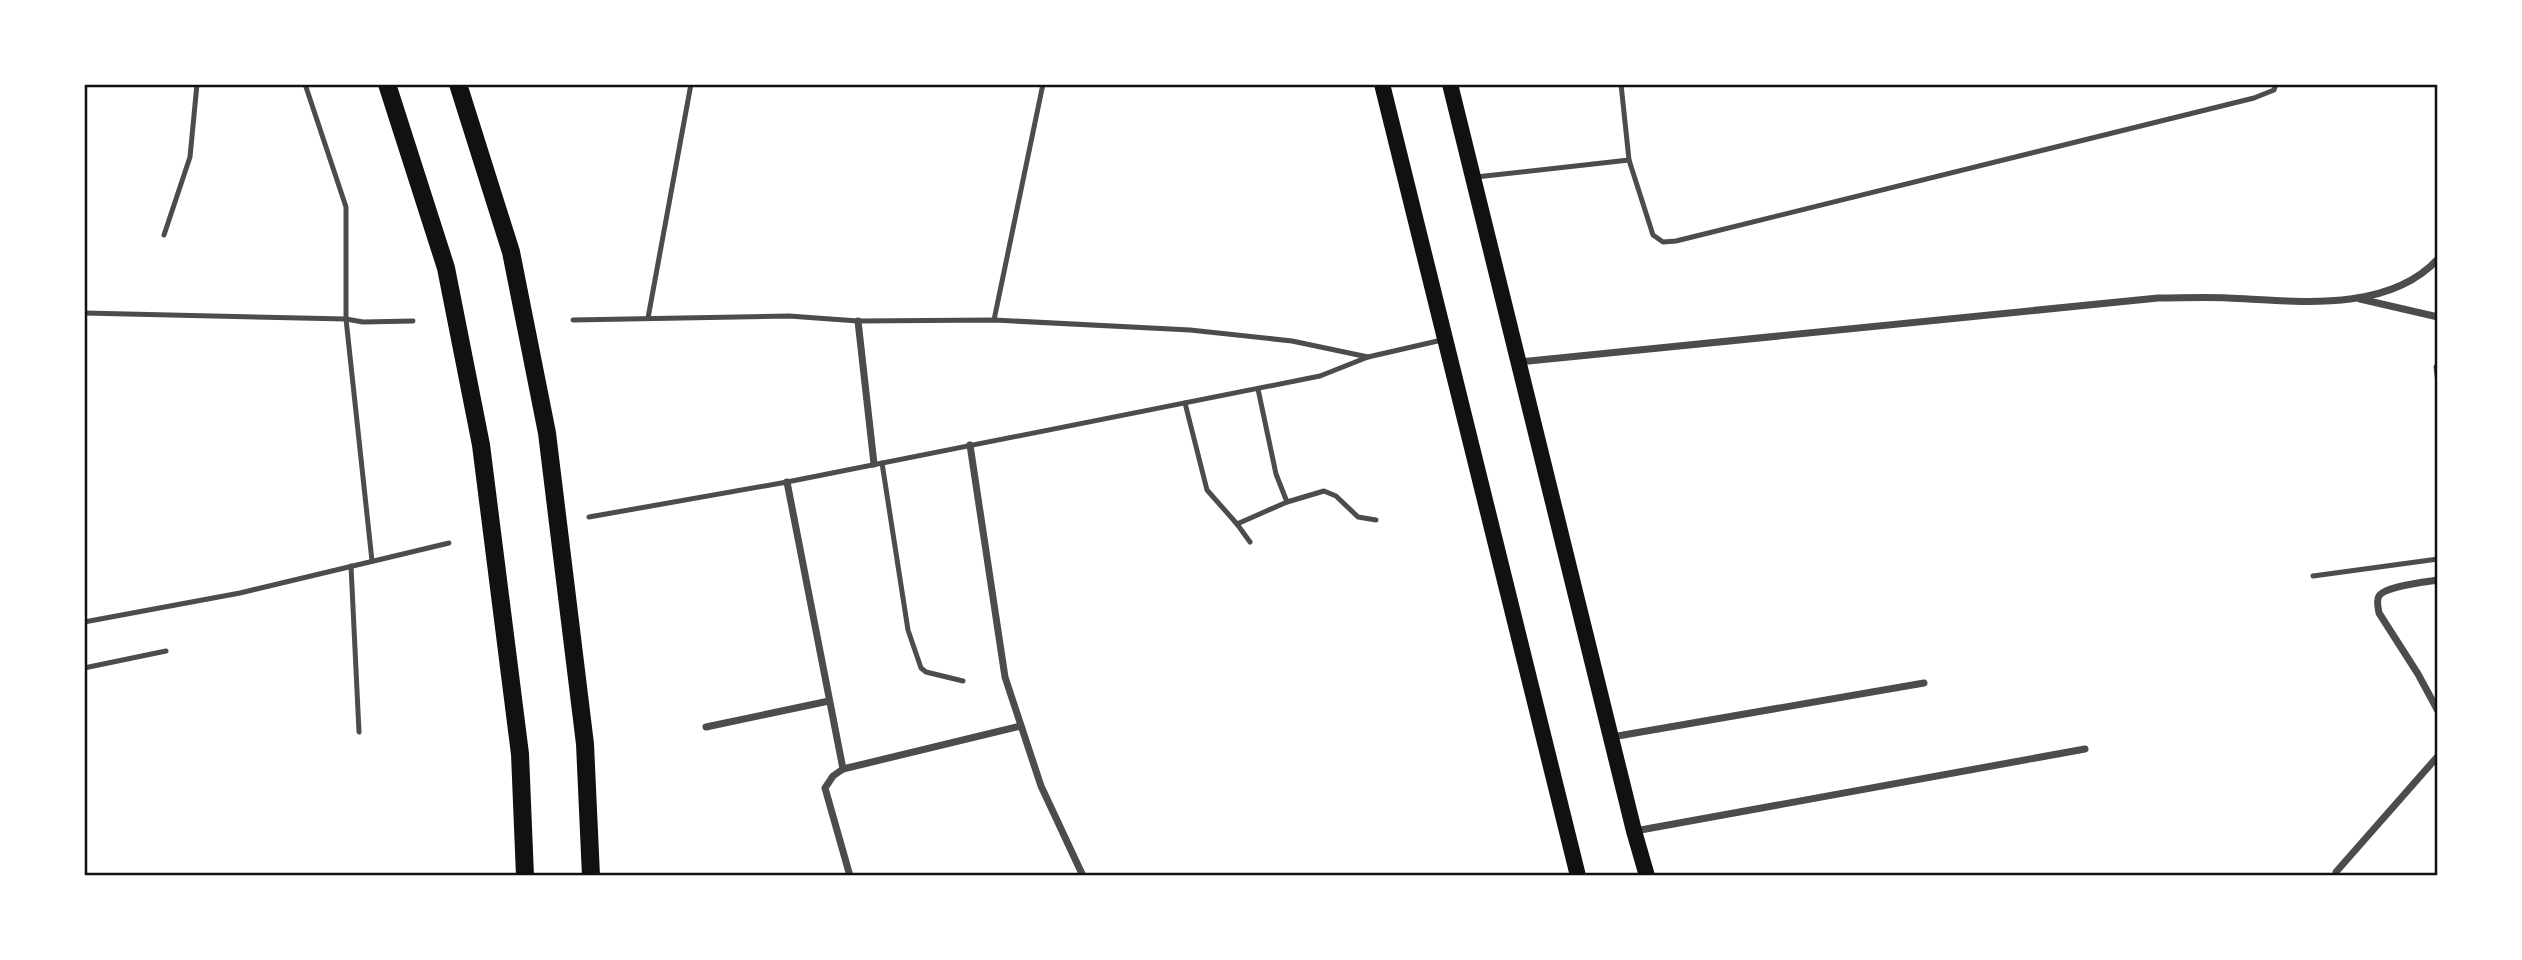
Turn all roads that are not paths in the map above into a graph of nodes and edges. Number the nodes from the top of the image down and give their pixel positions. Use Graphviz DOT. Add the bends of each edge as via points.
graph roads {
  1 [pos="197,84"];
  2 [pos="305,84"];
  3 [pos="387,84"];
  4 [pos="458,84"];
  5 [pos="691,84"];
  6 [pos="1043,84"];
  7 [pos="1382,84"];
  8 [pos="1450,84"];
  9 [pos="1620,84"];
  10 [pos="2276,84"];
  11 [pos="1629,160"];
  12 [pos="1473,177"];
  13 [pos="164,235"];
  14 [pos="2438,259"];
  15 [pos="2356,298"];
  16 [pos="84,313"];
  17 [pos="2438,317"];
  18 [pos="346,318"];
  19 [pos="648,318"];
  20 [pos="573,320"];
  21 [pos="994,320"];
  22 [pos="413,321"];
  23 [pos="858,321"];
  24 [pos="1445,340"];
  25 [pos="1368,356"];
  26 [pos="1519,362"];
  27 [pos="2438,364"];
  28 [pos="2438,383"];
  29 [pos="1258,389"];
  30 [pos="1185,403"];
  31 [pos="970,445"];
  32 [pos="878,464"];
  33 [pos="787,482"];
  34 [pos="1287,502"];
  35 [pos="589,517"];
  36 [pos="1376,520"];
  37 [pos="1237,524"];
  38 [pos="1250,542"];
  39 [pos="449,543"];
  40 [pos="2438,559"];
  41 [pos="372,562"];
  42 [pos="351,566"];
  43 [pos="2314,576"];
  44 [pos="2438,580"];
  45 [pos="84,622"];
  46 [pos="166,651"];
  47 [pos="84,668"];
  48 [pos="963,681"];
  49 [pos="1924,683"];
  50 [pos="829,701"];
  51 [pos="2438,711"];
  52 [pos="1021,726"];
  53 [pos="706,727"];
  54 [pos="359,732"];
  55 [pos="1611,738"];
  56 [pos="2085,749"];
  57 [pos="2438,756"];
  58 [pos="843,769"];
  59 [pos="1634,831"];
  60 [pos="525,876"];
  61 [pos="592,876"];
  62 [pos="850,876"];
  63 [pos="1083,876"];
  64 [pos="1578,876"];
  65 [pos="1647,876"];
  66 [pos="2336,876"];
  1 -- 13 [label="lane" via="190,157"];
  2 -- 18 [label="lane" via="346,206"];
  3 -- 60 [label="highway" via="446,268 481,445 520,754"];
  4 -- 61 [label="highway" via="511,252 547,433 585,744"];
  5 -- 19 [label="lane"];
  6 -- 21 [label="lane"];
  7 -- 24 [label="highway"];
  8 -- 12 [label="highway"];
  9 -- 11 [label="lane"];
  10 -- 11 [label="lane" via="2274,90 2254,98 1676,241 1663,242 1653,234"];
  11 -- 12 [label="lane"];
  12 -- 26 [label="highway"];
  14 -- 15 [label="street" via="2385,293"];
  15 -- 17 [label="street"];
  15 -- 26 [label="street" via="2294,303 2158,298"];
  16 -- 18 [label="lane"];
  18 -- 22 [label="lane"];
  18 -- 41 [label="lane"];
  19 -- 20 [label="lane"];
  19 -- 23 [label="lane" via="789,316"];
  21 -- 23 [label="lane"];
  21 -- 25 [label="lane" via="1190,330 1292,341"];
  23 -- 32 [label="street"];
  24 -- 25 [label="lane"];
  24 -- 64 [label="highway"];
  25 -- 29 [label="lane" via="1321,376"];
  26 -- 55 [label="highway"];
  27 -- 28 [label="lane"];
  29 -- 30 [label="lane"];
  29 -- 34 [label="lane" via="1276,474"];
  30 -- 31 [label="lane"];
  30 -- 37 [label="lane" via="1207,490"];
  31 -- 32 [label="lane"];
  31 -- 52 [label="street" via="1006,677"];
  32 -- 33 [label="lane"];
  32 -- 48 [label="lane" via="908,630 921,668"];
  33 -- 35 [label="lane"];
  33 -- 50 [label="street"];
  34 -- 36 [label="lane" via="1324,491 1358,517"];
  34 -- 37 [label="lane"];
  37 -- 38 [label="lane"];
  39 -- 41 [label="lane"];
  40 -- 43 [label="lane"];
  41 -- 42 [label="lane"];
  42 -- 45 [label="lane" via="240,593"];
  42 -- 54 [label="lane"];
  44 -- 51 [label="street" via="2384,590 2378,605"];
  46 -- 47 [label="lane"];
  49 -- 55 [label="street"];
  50 -- 53 [label="street"];
  50 -- 58 [label="street"];
  52 -- 58 [label="street"];
  52 -- 63 [label="street" via="1041,786"];
  55 -- 59 [label="highway"];
  56 -- 59 [label="street"];
  57 -- 66 [label="street"];
  58 -- 62 [label="street" via="825,788"];
  59 -- 65 [label="highway"];
}
